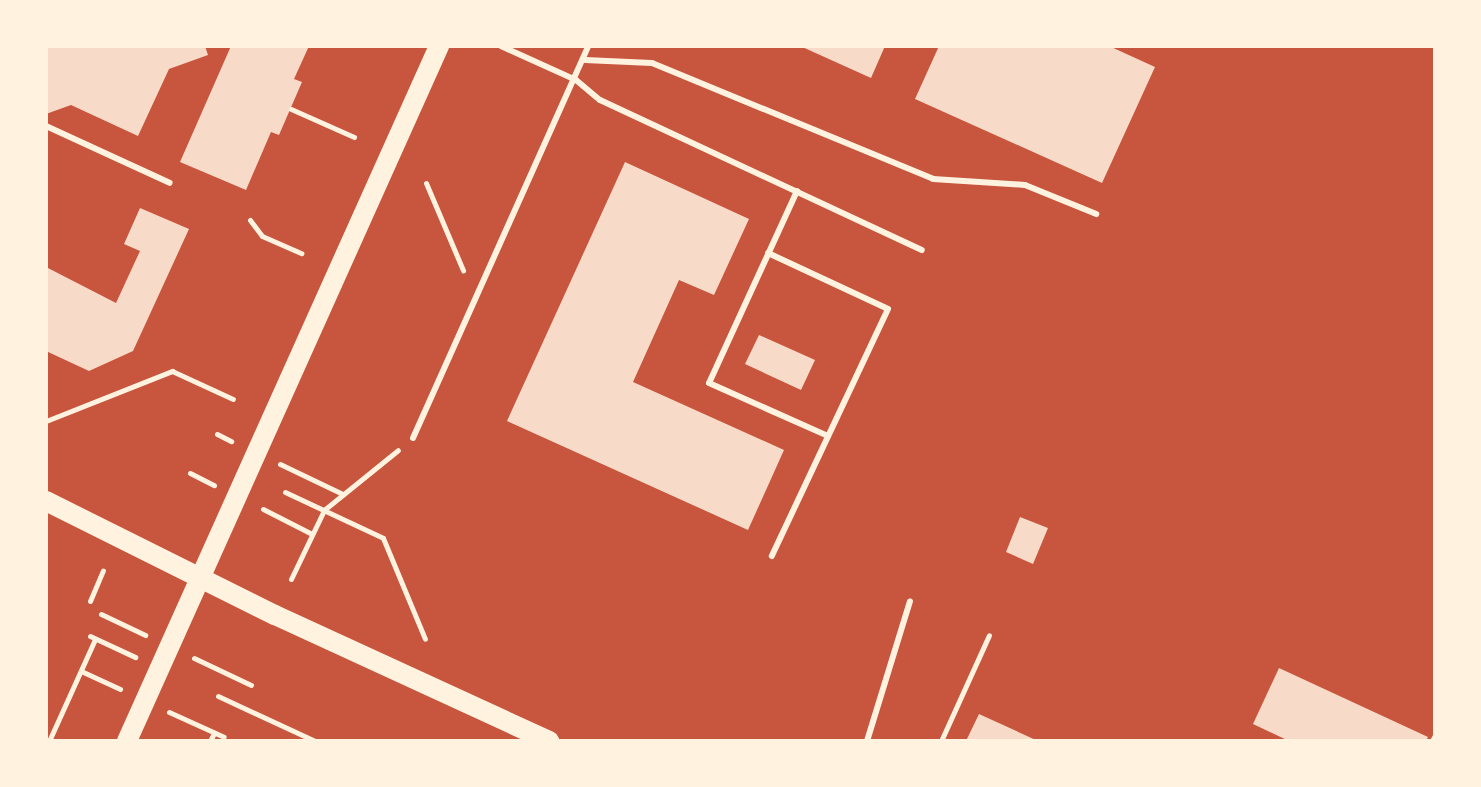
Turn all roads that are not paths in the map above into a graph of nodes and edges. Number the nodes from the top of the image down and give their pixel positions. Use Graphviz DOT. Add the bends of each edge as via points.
graph roads {
  1 [pos="439,46"];
  2 [pos="501,46"];
  3 [pos="588,46"];
  4 [pos="585,60"];
  5 [pos="576,80"];
  6 [pos="46,126"];
  7 [pos="170,183"];
  8 [pos="797,191"];
  9 [pos="1096,214"];
  10 [pos="922,250"];
  11 [pos="768,253"];
  12 [pos="828,436"];
  13 [pos="413,438"];
  14 [pos="46,501"];
  15 [pos="772,556"];
  16 [pos="200,578"];
  17 [pos="910,601"];
  18 [pos="127,741"];
  19 [pos="549,741"];
  20 [pos="867,741"];
  1 -- 16 [label="main road"];
  2 -- 5 [label="lane"];
  3 -- 4 [label="lane"];
  4 -- 5 [label="lane"];
  4 -- 9 [label="lane" via="652,63 933,179 1025,185"];
  5 -- 8 [label="lane" via="600,100"];
  5 -- 13 [label="lane"];
  6 -- 7 [label="lane"];
  8 -- 10 [label="lane"];
  8 -- 11 [label="lane"];
  11 -- 12 [label="lane" via="888,309"];
  11 -- 12 [label="lane" via="709,383"];
  12 -- 15 [label="lane"];
  14 -- 16 [label="main road"];
  16 -- 18 [label="main road"];
  16 -- 19 [label="main road"];
  17 -- 20 [label="lane"];
}
